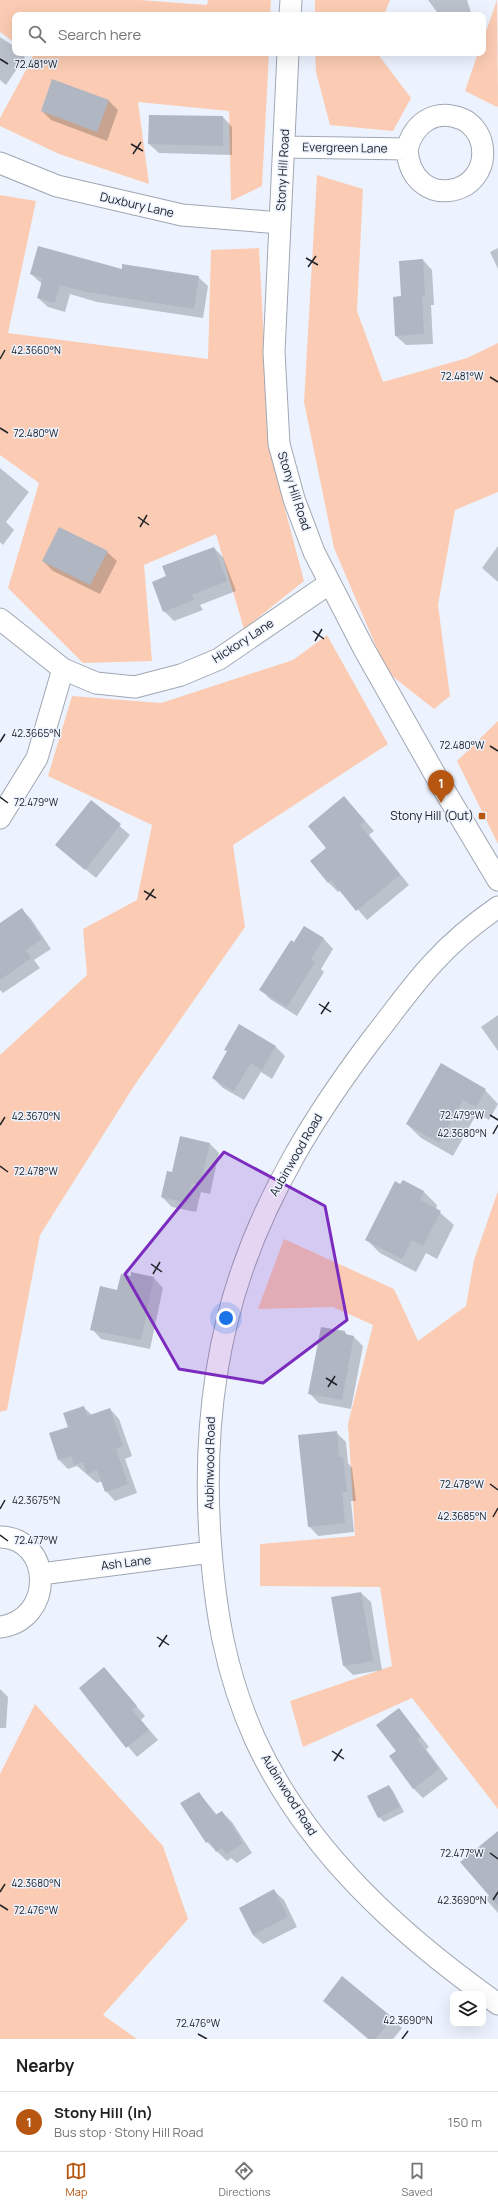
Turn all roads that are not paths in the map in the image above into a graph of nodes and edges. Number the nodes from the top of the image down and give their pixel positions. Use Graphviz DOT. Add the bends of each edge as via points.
graph roads {
  1 [pos="291,0"];
  2 [pos="290,12"];
  3 [pos="288,56"];
  4 [pos="284,147"];
  5 [pos="407,149"];
  6 [pos="0,163"];
  7 [pos="280,223"];
  8 [pos="330,583"];
  9 [pos="0,619"];
  10 [pos="63,669"];
  11 [pos="0,818"];
  12 [pos="498,880"];
  13 [pos="498,907"];
  14 [pos="0,1537"];
  15 [pos="211,1552"];
  16 [pos="41,1574"];
  17 [pos="0,1627"];
  18 [pos="498,2004"];
  1 -- 2 [label="street"];
  3 -- 4 [label="street, Stony Hill Road"];
  4 -- 5 [label="street, Evergreen Lane"];
  4 -- 7 [label="street, Stony Hill Road"];
  6 -- 7 [label="street, Duxbury Lane" via="57,186 182,215"];
  7 -- 8 [label="street, Stony Hill Road" via="274,352 279,444 294,499 314,552"];
  8 -- 10 [label="street, Hickory Lane" via="219,659 181,675 135,686 96,682"];
  8 -- 12 [label="street, Stony Hill Road" via="437,778"];
  9 -- 10 [label="street, Hickory Lane"];
  10 -- 11 [label="street" via="37,758"];
  13 -- 15 [label="street, Aubinwood Road" via="472,926 433,963 346,1073 281,1177 253,1239 226,1322 213,1393 209,1461"];
  14 -- 16 [label="street" via="18,1542 29,1550 38,1562"];
  15 -- 16 [label="street, Ash Lane"];
  15 -- 18 [label="street, Aubinwood Road" via="219,1626 229,1669 256,1741 289,1800 333,1859 365,1894 420,1945"];
  16 -- 17 [label="street" via="41,1592 34,1607 24,1618 10,1626"];
}
